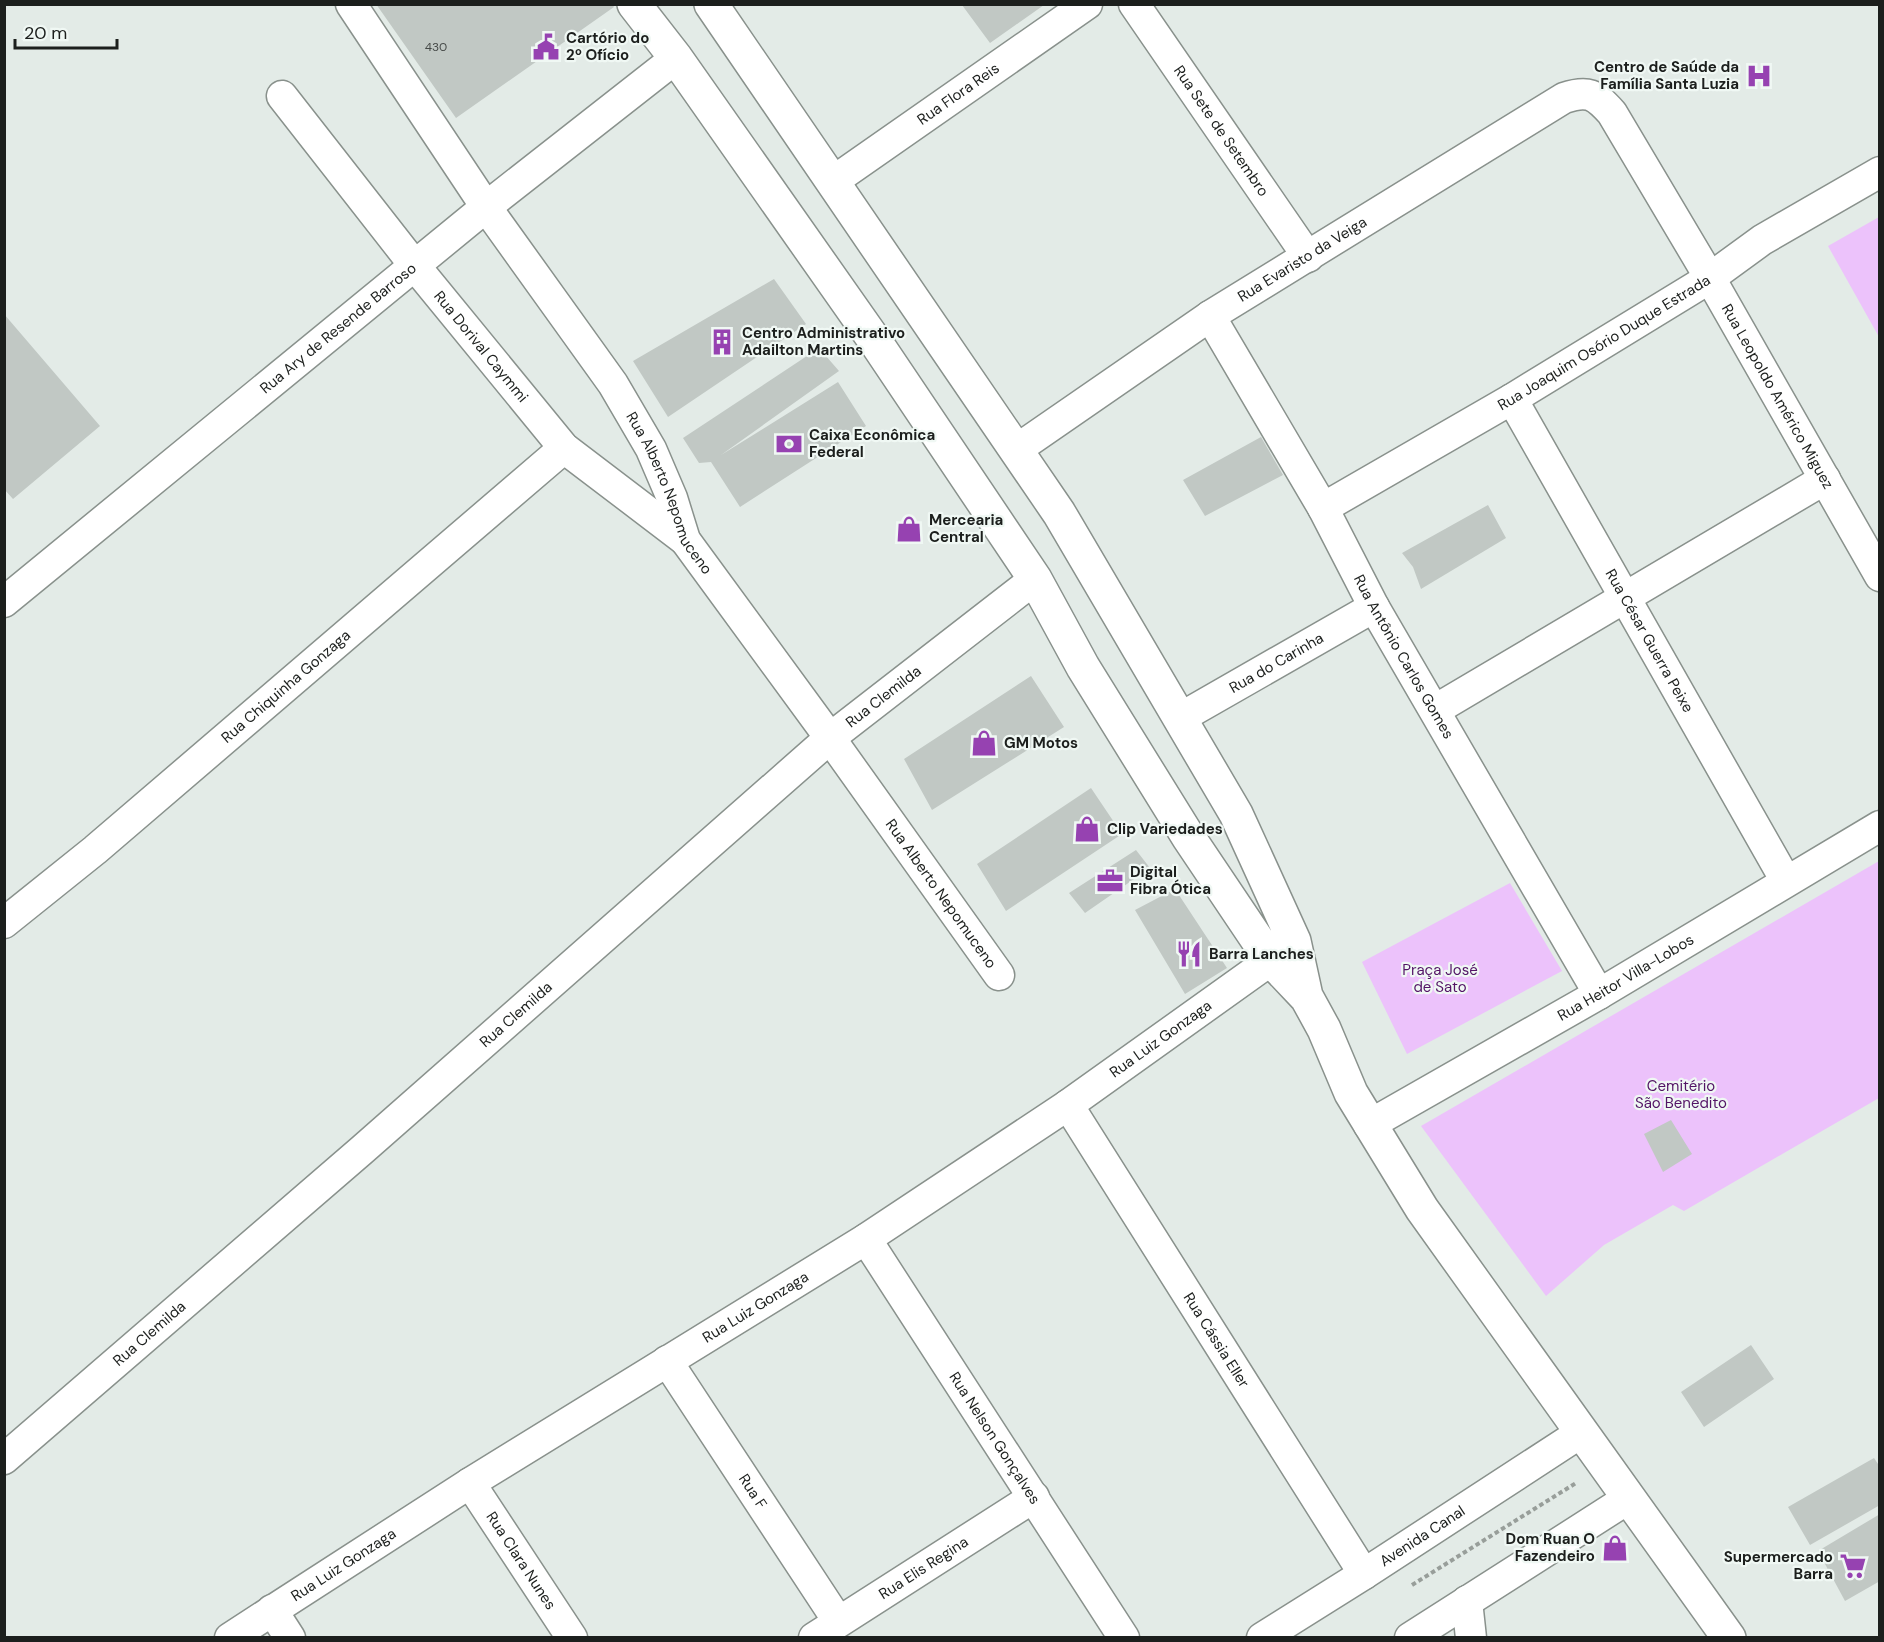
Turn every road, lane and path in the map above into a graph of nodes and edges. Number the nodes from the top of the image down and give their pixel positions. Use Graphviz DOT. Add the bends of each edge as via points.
graph roads {
  1 [pos="351,4"];
  2 [pos="634,4"];
  3 [pos="711,4"];
  4 [pos="1087,4"];
  5 [pos="1134,4"];
  6 [pos="676,58"];
  7 [pos="282,96"];
  8 [pos="1598,98"];
  9 [pos="1880,172"];
  10 [pos="832,182"];
  11 [pos="486,207"];
  12 [pos="1308,257"];
  13 [pos="415,266"];
  14 [pos="1710,278"];
  15 [pos="1210,316"];
  16 [pos="1512,399"];
  17 [pos="564,448"];
  18 [pos="1016,450"];
  19 [pos="1825,479"];
  20 [pos="1323,508"];
  21 [pos="685,540"];
  22 [pos="1880,576"];
  23 [pos="1035,579"];
  24 [pos="1626,597"];
  25 [pos="4,602"];
  26 [pos="1374,607"];
  27 [pos="1435,710"];
  28 [pos="1180,718"];
  29 [pos="830,738"];
  30 [pos="1880,826"];
  31 [pos="1786,881"];
  32 [pos="4,923"];
  33 [pos="1271,960"];
  34 [pos="999,975"];
  35 [pos="1599,994"];
  36 [pos="1307,998"];
  37 [pos="1068,1105"];
  38 [pos="1369,1125"];
  39 [pos="866,1239"];
  40 [pos="667,1361"];
  41 [pos="1582,1432"];
  42 [pos="4,1459"];
  43 [pos="1606,1465"];
  44 [pos="470,1484"];
  45 [pos="1034,1497"];
  46 [pos="1629,1498"];
  47 [pos="1364,1575"];
  48 [pos="1407,1588"];
  49 [pos="1467,1601"];
  50 [pos="272,1610"];
  51 [pos="826,1630"];
  52 [pos="1724,1633"];
  53 [pos="230,1638"];
  54 [pos="290,1638"];
  55 [pos="572,1638"];
  56 [pos="1124,1638"];
  57 [pos="1262,1638"];
  58 [pos="1410,1638"];
  59 [pos="1471,1638"];
  1 -- 11 [label="street, Rua Alberto Nepomuceno"];
  2 -- 6 [label="street"];
  3 -- 10 [label="street"];
  4 -- 10 [label="street, Rua Flora Reis"];
  5 -- 12 [label="street, Rua Sete de Setembro"];
  6 -- 11 [label="street, Rua Ary de Resende Barroso"];
  6 -- 23 [label="street" via="877,344"];
  7 -- 13 [label="street, Rua Dorival Caymmi"];
  8 -- 12 [label="street, Rua Evaristo da Veiga" via="1580,92 1564,98"];
  8 -- 14 [label="street, Rua Leopoldo Américo Miguez" via="1612,113"];
  9 -- 14 [label="street, Rua Joaquim Osório Duque Estrada" via="1762,240"];
  10 -- 18 [label="street"];
  11 -- 13 [label="street, Rua Ary de Resende Barroso"];
  11 -- 21 [label="street, Rua Alberto Nepomuceno" via="613,384 651,449"];
  12 -- 15 [label="street, Rua Evaristo da Veiga"];
  13 -- 17 [label="street, Rua Dorival Caymmi"];
  13 -- 25 [label="street, Rua Ary de Resende Barroso"];
  14 -- 16 [label="street, Rua Joaquim Osório Duque Estrada"];
  14 -- 19 [label="street, Rua Leopoldo Américo Miguez"];
  15 -- 18 [label="street, Rua Evaristo da Veiga"];
  15 -- 20 [label="street, Rua Antônio Carlos Gomes"];
  16 -- 20 [label="street, Rua Joaquim Osório Duque Estrada"];
  16 -- 24 [label="street, Rua César Guerra Peixe"];
  17 -- 21 [label="street, Rua Dorival Caymmi"];
  17 -- 32 [label="street, Rua Chiquinha Gonzaga" via="95,850"];
  18 -- 28 [label="street" via="1059,513"];
  19 -- 22 [label="street, Rua Leopoldo Américo Miguez"];
  19 -- 24 [label="street"];
  20 -- 26 [label="street, Rua Antônio Carlos Gomes"];
  21 -- 29 [label="street, Rua Alberto Nepomuceno"];
  23 -- 29 [label="street, Rua Clemilda"];
  23 -- 33 [label="street" via="1089,677"];
  24 -- 27 [label="street"];
  24 -- 31 [label="street, Rua César Guerra Peixe"];
  26 -- 27 [label="street, Rua Antônio Carlos Gomes"];
  26 -- 28 [label="street, Rua do Carinha"];
  27 -- 35 [label="street, Rua Antônio Carlos Gomes"];
  28 -- 36 [label="street" via="1236,814 1294,940"];
  29 -- 34 [label="street, Rua Alberto Nepomuceno"];
  29 -- 42 [label="street, Rua Clemilda"];
  30 -- 31 [label="street, Rua Heitor Villa-Lobos"];
  31 -- 35 [label="street, Rua Heitor Villa-Lobos"];
  33 -- 36 [label="street"];
  33 -- 37 [label="street, Rua Luiz Gonzaga"];
  35 -- 38 [label="street, Rua Heitor Villa-Lobos"];
  36 -- 38 [label="street"];
  37 -- 39 [label="street, Rua Luiz Gonzaga"];
  37 -- 47 [label="street, Rua Cássia Eller"];
  38 -- 41 [label="street" via="1422,1209"];
  39 -- 40 [label="street, Rua Luiz Gonzaga"];
  39 -- 45 [label="street, Rua Nelson Gonçalves"];
  40 -- 44 [label="street, Rua Luiz Gonzaga"];
  40 -- 51 [label="street, Rua F"];
  41 -- 43 [label="street"];
  41 -- 47 [label="street, Avenida Canal"];
  43 -- 46 [label="street"];
  43 -- 48 [label="path"];
  44 -- 50 [label="street, Rua Luiz Gonzaga"];
  44 -- 55 [label="street, Rua Clara Nunes"];
  45 -- 51 [label="street, Rua Elis Regina"];
  45 -- 56 [label="street, Rua Nelson Gonçalves"];
  46 -- 49 [label="street"];
  46 -- 52 [label="street"];
  47 -- 57 [label="street, Avenida Canal"];
  49 -- 58 [label="street"];
  49 -- 59 [label="street"];
  50 -- 53 [label="street, Rua Luiz Gonzaga"];
  50 -- 54 [label="street"];
}
